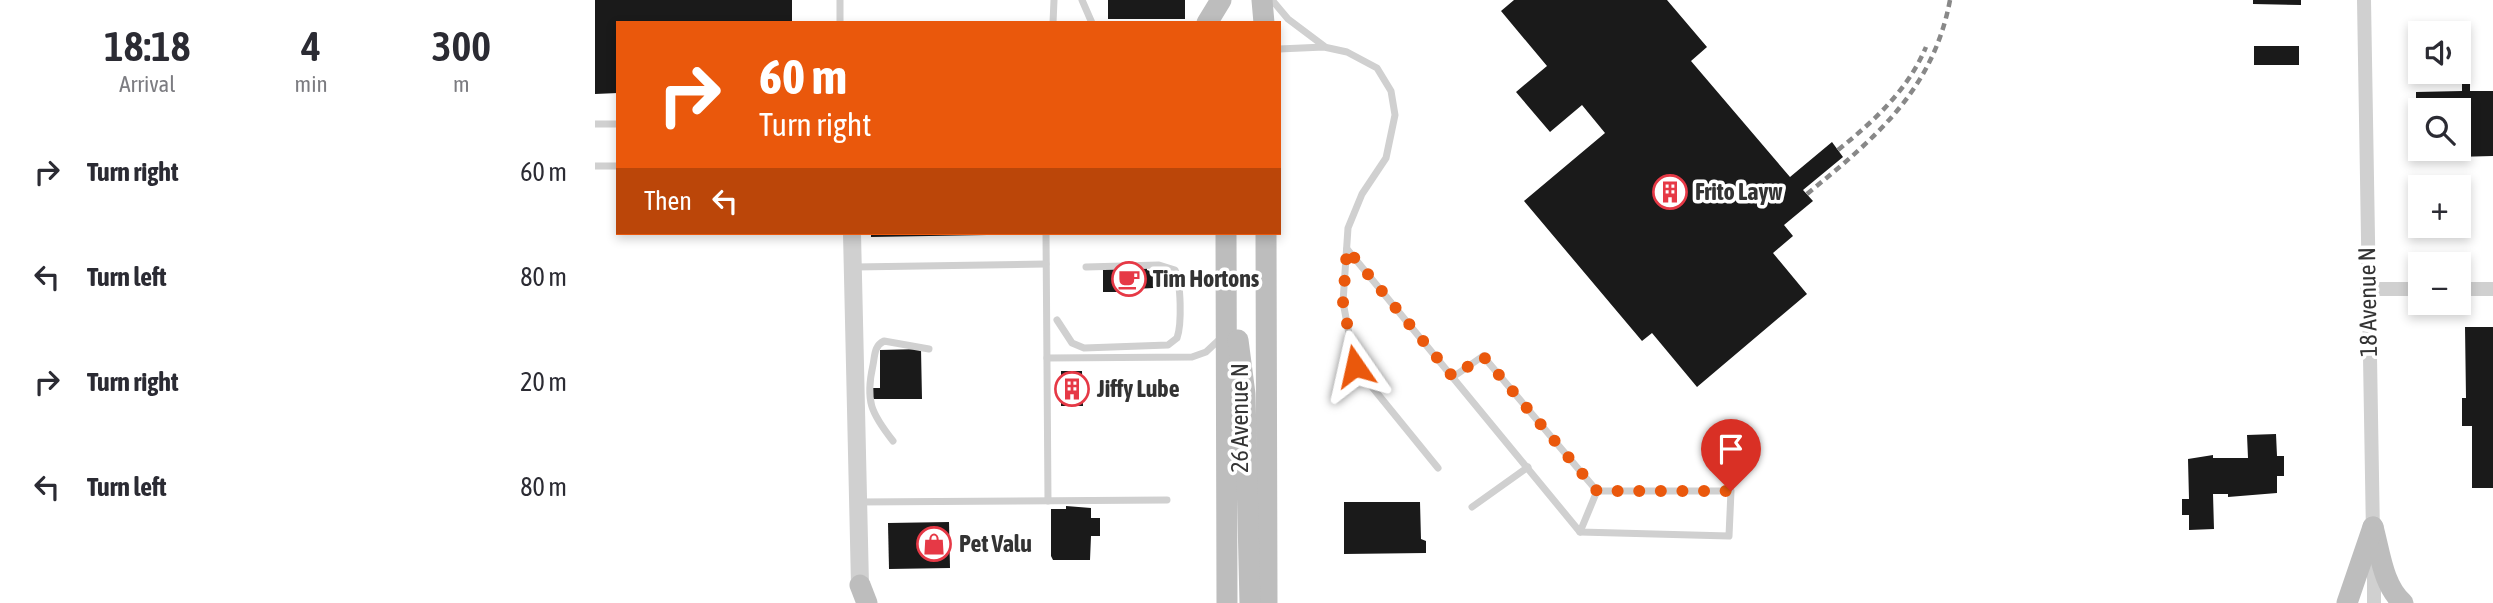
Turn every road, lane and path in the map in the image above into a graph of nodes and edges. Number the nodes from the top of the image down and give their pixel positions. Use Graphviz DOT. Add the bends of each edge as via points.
graph roads {
  1 [pos="840,0"];
  2 [pos="1054,0"];
  3 [pos="1082,0"];
  4 [pos="1224,0"];
  5 [pos="1262,0"];
  6 [pos="1272,0"];
  7 [pos="2364,0"];
  8 [pos="840,21"];
  9 [pos="1053,21"];
  10 [pos="1091,21"];
  11 [pos="1208,21"];
  12 [pos="1226,21"];
  13 [pos="1264,21"];
  14 [pos="1324,47"];
  15 [pos="1281,48"];
  16 [pos="595,124"];
  17 [pos="616,124"];
  18 [pos="595,166"];
  19 [pos="616,166"];
  20 [pos="852,235"];
  21 [pos="1046,235"];
  22 [pos="1259,235"];
  23 [pos="1266,235"];
  24 [pos="1226,242"];
  25 [pos="1347,249"];
  26 [pos="1047,264"];
  27 [pos="855,267"];
  28 [pos="1086,267"];
  29 [pos="2367,289"];
  30 [pos="2408,289"];
  31 [pos="2471,289"];
  32 [pos="2493,289"];
  33 [pos="1266,299"];
  34 [pos="1057,320"];
  35 [pos="1226,332"];
  36 [pos="929,349"];
  37 [pos="1047,358"];
  38 [pos="1453,377"];
  39 [pos="893,441"];
  40 [pos="1528,467"];
  41 [pos="1438,468"];
  42 [pos="1597,491"];
  43 [pos="1167,499"];
  44 [pos="1048,501"];
  45 [pos="858,502"];
  46 [pos="1472,507"];
  47 [pos="2373,527"];
  48 [pos="1580,532"];
  49 [pos="1267,562"];
  50 [pos="861,597"];
  51 [pos="1226,599"];
  52 [pos="1250,603"];
  53 [pos="1267,603"];
  54 [pos="1277,603"];
  55 [pos="2347,603"];
  56 [pos="2374,603"];
  57 [pos="2403,603"];
  1 -- 8 [label="lane"];
  2 -- 9 [label="lane"];
  3 -- 10 [label="lane"];
  4 -- 11 [label="main road"];
  4 -- 12 [label="main road"];
  5 -- 13 [label="main road"];
  6 -- 14 [label="lane"];
  7 -- 29 [label="street, 18 Avenue N"];
  14 -- 15 [label="lane"];
  14 -- 25 [label="lane" via="1347,52 1377,68 1391,91 1395,115 1386,158 1347,228"];
  16 -- 17 [label="lane"];
  18 -- 19 [label="lane"];
  20 -- 27 [label="street"];
  21 -- 26 [label="lane"];
  22 -- 33 [label="main road"];
  23 -- 33 [label="main road, 26 Avenue N"];
  24 -- 35 [label="main road, 26 Avenue N"];
  24 -- 52 [label="main road" via="1245,394"];
  25 -- 38 [label="lane"];
  25 -- 41 [label="lane" via="1343,302 1355,366"];
  26 -- 27 [label="lane"];
  26 -- 37 [label="lane"];
  27 -- 45 [label="street"];
  28 -- 34 [label="lane" via="1159,265 1175,270 1177,338 1168,345 1084,348 1072,343"];
  29 -- 30 [label="street"];
  29 -- 47 [label="street, 18 Avenue N"];
  31 -- 32 [label="street"];
  33 -- 49 [label="main road, 26 Avenue N"];
  35 -- 37 [label="lane" via="1206,352 1192,357"];
  35 -- 51 [label="main road, 26 Avenue N"];
  36 -- 39 [label="lane" via="884,341 875,351 867,389 869,403"];
  37 -- 44 [label="lane"];
  38 -- 40 [label="lane"];
  38 -- 42 [label="lane" via="1483,356"];
  40 -- 46 [label="lane"];
  40 -- 48 [label="lane"];
  42 -- 48 [label="lane"];
  42 -- 48 [label="lane" via="1731,491 1729,536"];
  43 -- 44 [label="lane"];
  44 -- 45 [label="lane"];
  45 -- 50 [label="street"];
  47 -- 55 [label="main road"];
  47 -- 56 [label="street, 18 Avenue N"];
  47 -- 57 [label="main road" via="2394,595"];
  49 -- 53 [label="main road, 26 Avenue N"];
  49 -- 54 [label="main road"];
}
